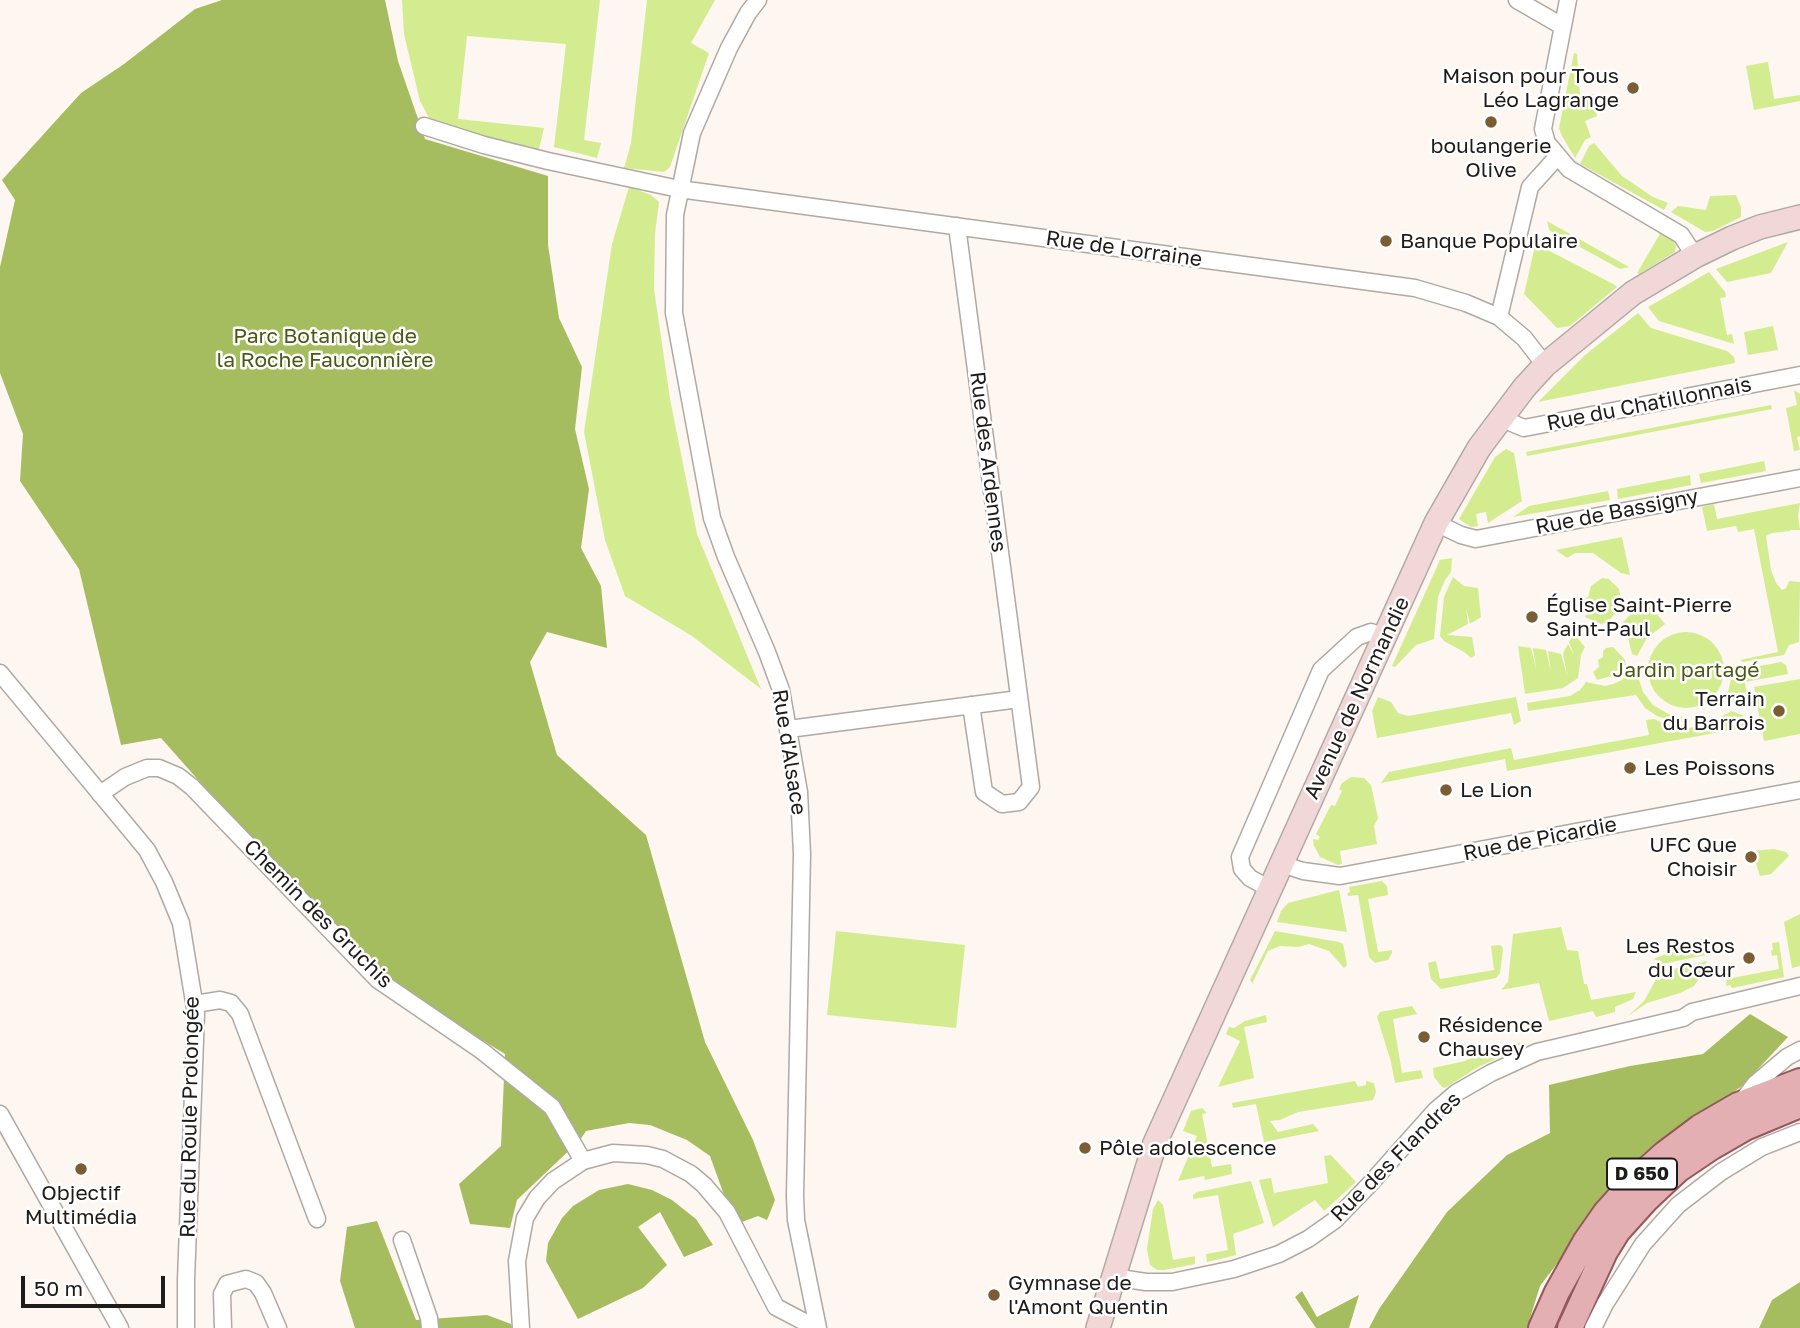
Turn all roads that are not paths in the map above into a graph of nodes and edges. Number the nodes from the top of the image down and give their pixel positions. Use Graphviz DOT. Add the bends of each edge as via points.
graph roads {
  1 [pos="758,0"];
  2 [pos="1517,0"];
  3 [pos="1568,0"];
  4 [pos="1562,26"];
  5 [pos="424,126"];
  6 [pos="1557,157"];
  7 [pos="679,190"];
  8 [pos="1800,217"];
  9 [pos="957,226"];
  10 [pos="1695,256"];
  11 [pos="1499,317"];
  12 [pos="1545,365"];
  13 [pos="1800,375"];
  14 [pos="1500,418"];
  15 [pos="1800,478"];
  16 [pos="1436,523"];
  17 [pos="1386,638"];
  18 [pos="0,673"];
  19 [pos="1019,699"];
  20 [pos="971,705"];
  21 [pos="789,729"];
  22 [pos="1800,790"];
  23 [pos="100,794"];
  24 [pos="1281,864"];
  25 [pos="1270,889"];
  26 [pos="1800,986"];
  27 [pos="195,1004"];
  28 [pos="1800,1050"];
  29 [pos="1800,1081"];
  30 [pos="1738,1105"];
  31 [pos="1800,1105"];
  32 [pos="0,1114"];
  33 [pos="1800,1132"];
  34 [pos="583,1161"];
  35 [pos="317,1219"];
  36 [pos="402,1240"];
  37 [pos="1113,1277"];
  38 [pos="120,1328"];
  39 [pos="186,1328"];
  40 [pos="223,1328"];
  41 [pos="278,1328"];
  42 [pos="430,1328"];
  43 [pos="521,1328"];
  44 [pos="817,1328"];
  45 [pos="1098,1328"];
  46 [pos="1541,1328"];
  47 [pos="1570,1328"];
  48 [pos="1593,1328"];
  1 -- 7 [label="street, Rue d'Alsace" via="714,79 692,133"];
  2 -- 4 [label="street"];
  3 -- 4 [label="street"];
  4 -- 6 [label="street" via="1544,129 1547,144"];
  5 -- 7 [label="street, Rue de Lorraine" via="548,162"];
  6 -- 10 [label="street" via="1572,171 1681,235"];
  6 -- 11 [label="street" via="1530,187"];
  7 -- 9 [label="street, Rue de Lorraine"];
  7 -- 21 [label="street, Rue d'Alsace" via="674,215 674,313 704,477 717,531 781,690"];
  8 -- 10 [label="main road, Avenue de Normandie" via="1760,226"];
  9 -- 11 [label="street, Rue de Lorraine" via="1415,288"];
  9 -- 19 [label="street, Rue des Ardennes"];
  10 -- 12 [label="main road, Avenue de Normandie" via="1633,293"];
  11 -- 12 [label="street, Rue de Lorraine" via="1524,338"];
  12 -- 14 [label="main road, Avenue de Normandie"];
  13 -- 14 [label="street, Rue du Chatillonnais" via="1524,428"];
  14 -- 16 [label="main road, Avenue de Normandie"];
  15 -- 16 [label="street, Rue de Bassigny" via="1476,539"];
  16 -- 17 [label="main road, Avenue de Normandie"];
  17 -- 24 [label="main road, Avenue de Normandie"];
  17 -- 25 [label="street" via="1371,632 1357,638 1321,670 1240,857 1250,878"];
  18 -- 23 [label="street, Rue du Roule Prolongée"];
  19 -- 20 [label="street"];
  19 -- 20 [label="street, Rue des Ardennes" via="1031,787 1019,802 1002,804 984,792"];
  20 -- 21 [label="street"];
  21 -- 44 [label="street, Rue d'Alsace" via="802,854 794,1196"];
  22 -- 24 [label="street, Rue de Picardie" via="1340,876"];
  23 -- 27 [label="street, Rue du Roule Prolongée" via="147,850 164,881 181,923"];
  23 -- 34 [label="street, Chemin des Gruchis" via="147,768 178,776 378,980 482,1051 552,1107"];
  24 -- 25 [label="main road, Avenue de Normandie"];
  25 -- 37 [label="main road, Avenue de Normandie" via="1154,1143"];
  26 -- 37 [label="street, Rue des Flandres" via="1532,1054 1491,1073 1447,1101 1347,1209 1297,1245 1242,1267 1184,1280 1146,1282"];
  27 -- 35 [label="street" via="219,1000 231,1003 240,1014"];
  27 -- 39 [label="street, Rue du Roule Prolongée"];
  28 -- 30 [label="street" via="1755,1084"];
  29 -- 30 [label="main road, D 650"];
  30 -- 46 [label="main road, D 650" via="1664,1154 1606,1212 1585,1242"];
  31 -- 47 [label="main road, D 650" via="1712,1147 1646,1200 1605,1252"];
  32 -- 38 [label="street"];
  33 -- 48 [label="street" via="1762,1147 1678,1205 1643,1244"];
  34 -- 43 [label="street" via="552,1181 525,1218 517,1261"];
  34 -- 44 [label="street" via="613,1153 647,1155 691,1174 727,1212 776,1307"];
  36 -- 42 [label="street"];
  37 -- 45 [label="main road, Avenue de Normandie"];
  40 -- 41 [label="street" via="222,1294 228,1284 246,1279 263,1293"];
}
